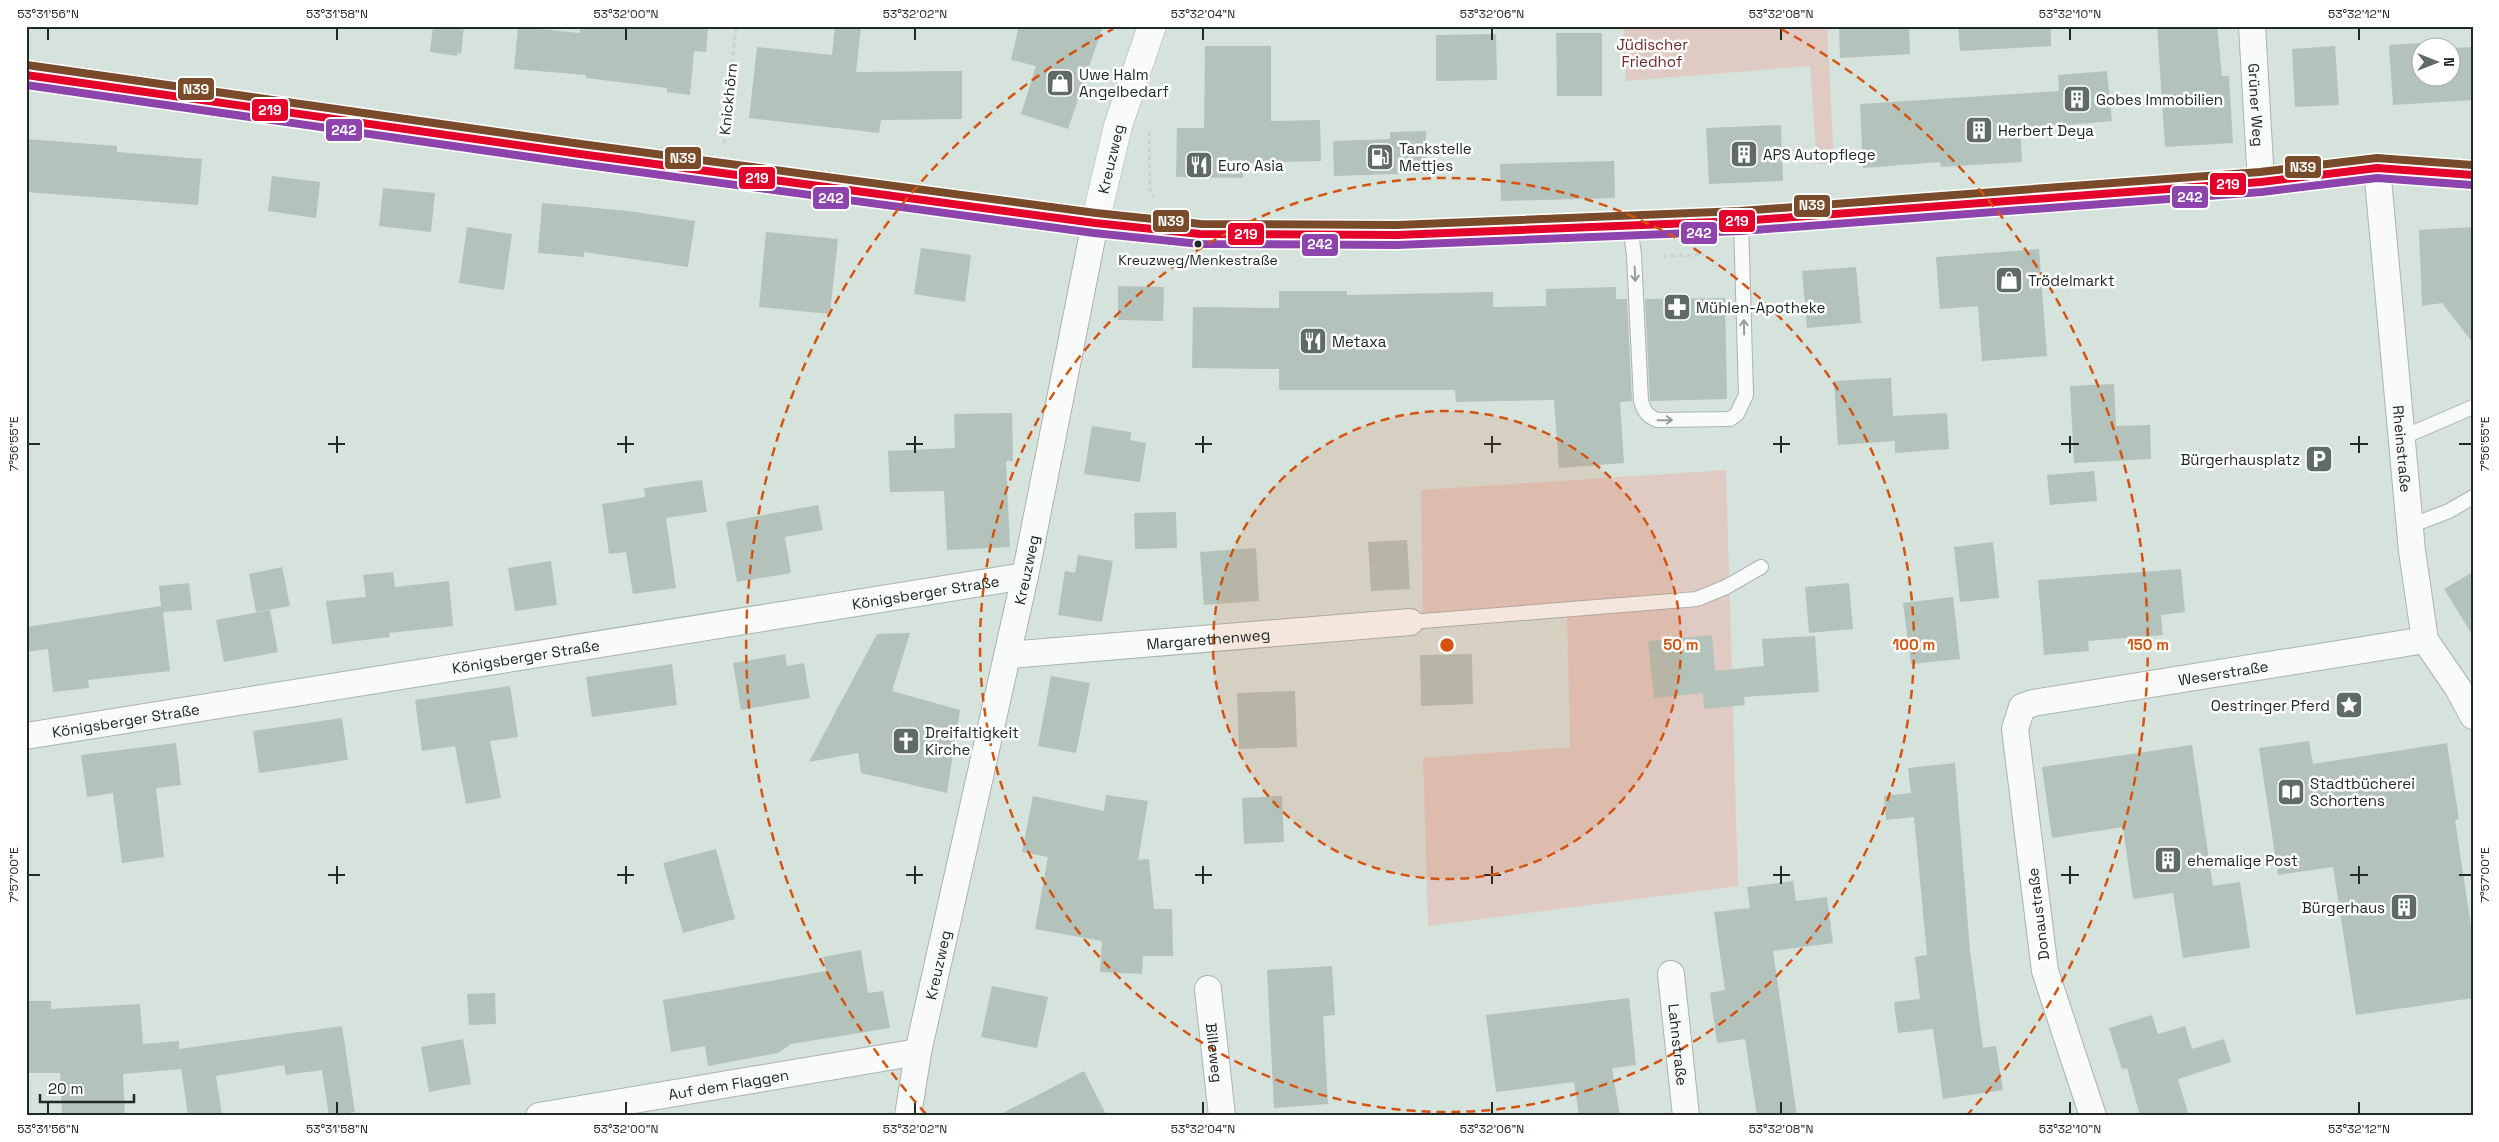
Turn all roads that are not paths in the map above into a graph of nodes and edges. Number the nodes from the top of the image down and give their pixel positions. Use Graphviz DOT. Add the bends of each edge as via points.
graph roads {
  1 [pos="1152,26"];
  2 [pos="2252,26"];
  3 [pos="26,75"];
  4 [pos="2376,168"];
  5 [pos="2473,175"];
  6 [pos="2261,182"];
  7 [pos="1741,221"];
  8 [pos="1095,223"];
  9 [pos="1630,225"];
  10 [pos="2473,407"];
  11 [pos="2402,438"];
  12 [pos="2473,496"];
  13 [pos="2410,526"];
  14 [pos="1761,567"];
  15 [pos="1025,576"];
  16 [pos="1410,622"];
  17 [pos="2425,640"];
  18 [pos="1008,655"];
  19 [pos="2465,684"];
  20 [pos="2022,708"];
  21 [pos="2473,716"];
  22 [pos="26,736"];
  23 [pos="1671,974"];
  24 [pos="1208,989"];
  25 [pos="918,1052"];
  26 [pos="539,1116"];
  27 [pos="908,1116"];
  28 [pos="1222,1116"];
  29 [pos="1686,1116"];
  30 [pos="2093,1116"];
  1 -- 8 [label="street, Kreuzweg" via="1118,126"];
  2 -- 6 [label="street, Grüner Weg"];
  3 -- 8 [label="street"];
  4 -- 5 [label="street"];
  4 -- 6 [label="street"];
  4 -- 11 [label="street, Rheinstraße"];
  6 -- 7 [label="street"];
  7 -- 9 [label="street"];
  9 -- 7 [label="lane, one-way" via="1644,410 1657,420 1730,419 1737,414 1746,394"];
  8 -- 9 [label="street" via="1200,234 1397,235"];
  8 -- 15 [label="street, Kreuzweg"];
  10 -- 11 [label="lane"];
  11 -- 13 [label="street, Rheinstraße"];
  12 -- 13 [label="lane" via="2449,511"];
  13 -- 17 [label="street, Rheinstraße"];
  14 -- 16 [label="lane" via="1697,599"];
  15 -- 18 [label="street, Kreuzweg"];
  15 -- 22 [label="street, Königsberger Straße"];
  16 -- 18 [label="street, Margarethenweg"];
  17 -- 19 [label="street, Rheinstraße"];
  17 -- 20 [label="street, Weserstraße" via="2033,702"];
  18 -- 25 [label="street, Kreuzweg"];
  19 -- 21 [label="street, Rheinstraße"];
  20 -- 30 [label="street, Donaustraße" via="2015,728 2045,971"];
  23 -- 29 [label="street, Lahnstraße"];
  24 -- 28 [label="street, Billeweg"];
  25 -- 26 [label="street, Auf dem Flaggen"];
  25 -- 27 [label="street, Kreuzweg"];
}
